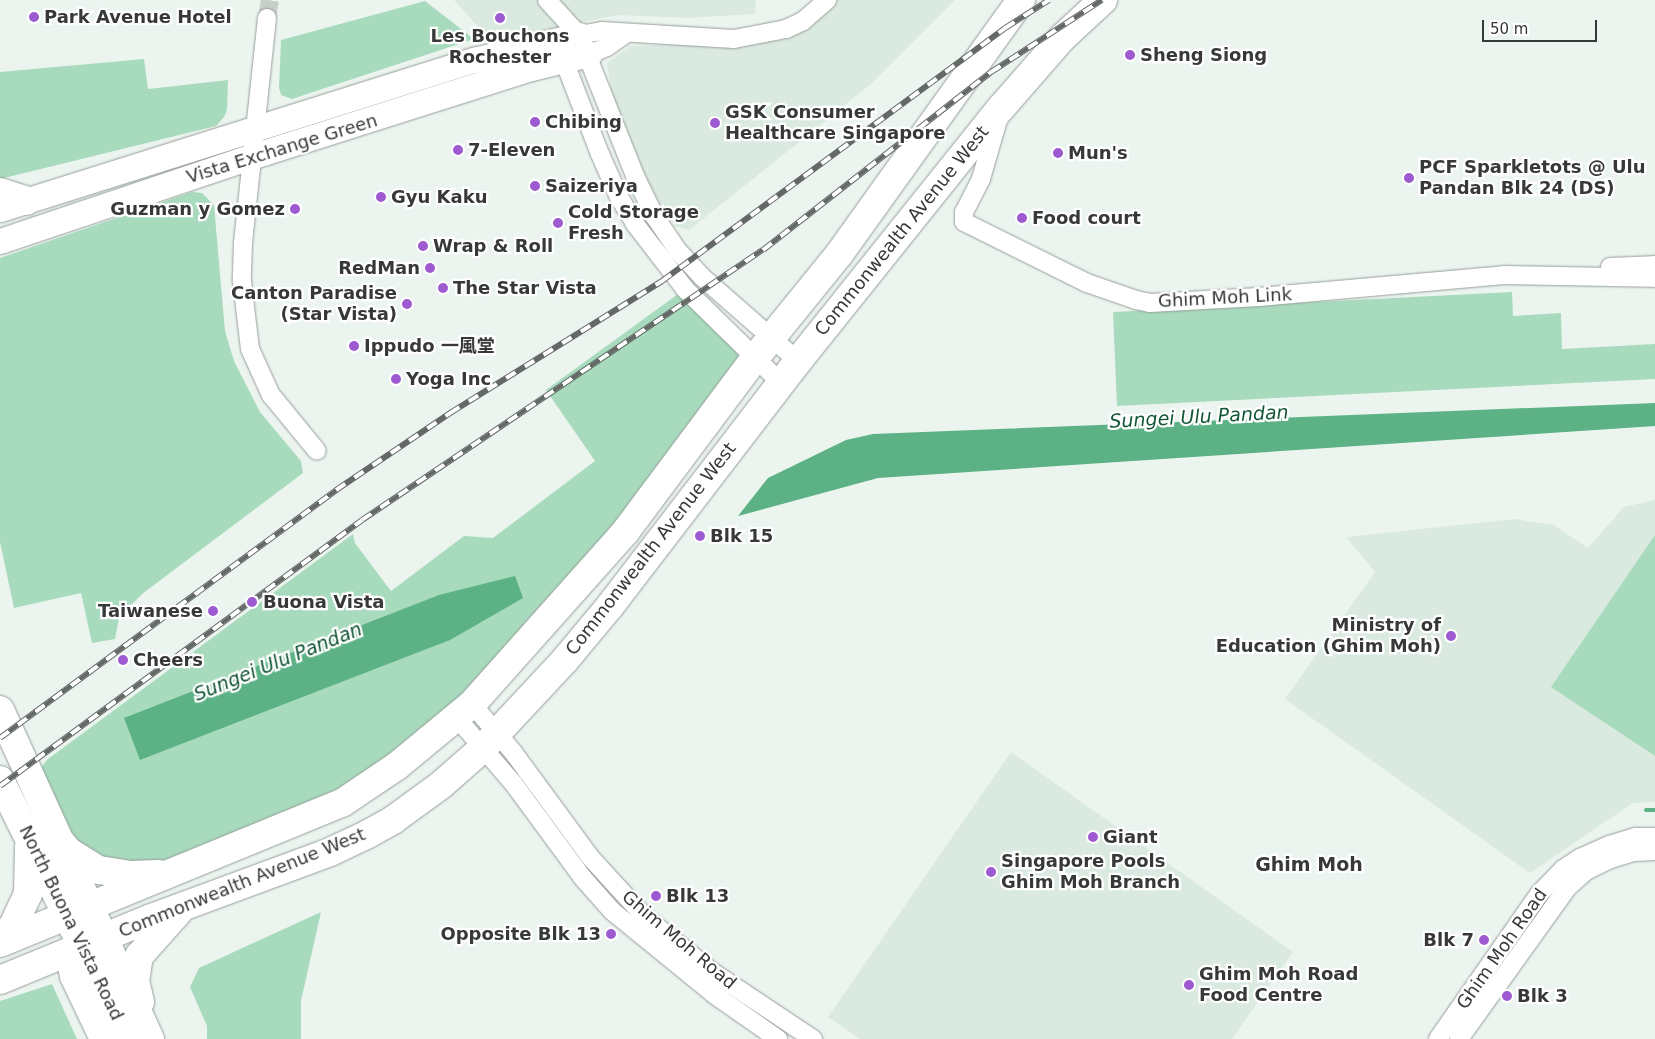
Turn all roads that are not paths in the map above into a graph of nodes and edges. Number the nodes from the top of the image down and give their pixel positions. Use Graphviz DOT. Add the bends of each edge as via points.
graph roads {
  1 [pos="547,0"];
  2 [pos="827,0"];
  3 [pos="1021,0"];
  4 [pos="1104,0"];
  5 [pos="267,18"];
  6 [pos="572,47"];
  7 [pos="1001,108"];
  8 [pos="255,130"];
  9 [pos="250,157"];
  10 [pos="0,192"];
  11 [pos="27,201"];
  12 [pos="0,209"];
  13 [pos="0,241"];
  14 [pos="1655,264"];
  15 [pos="1533,274"];
  16 [pos="1655,278"];
  17 [pos="763,348"];
  18 [pos="798,361"];
  19 [pos="781,383"];
  20 [pos="317,451"];
  21 [pos="0,710"];
  22 [pos="464,711"];
  23 [pos="491,740"];
  24 [pos="0,780"];
  25 [pos="41,835"];
  26 [pos="1655,837"];
  27 [pos="1655,850"];
  28 [pos="173,873"];
  29 [pos="183,906"];
  30 [pos="77,913"];
  31 [pos="0,942"];
  32 [pos="93,942"];
  33 [pos="0,980"];
  34 [pos="142,1037"];
  35 [pos="104,1039"];
  36 [pos="778,1039"];
  37 [pos="812,1039"];
  38 [pos="1438,1039"];
  39 [pos="1459,1039"];
  1 -- 6 [label="street"];
  2 -- 6 [label="street" via="803,21 768,34 734,39 602,31"];
  3 -- 17 [label="main road, Commonwealth Avenue West" via="840,253"];
  4 -- 7 [label="main road, Commonwealth Avenue West" via="1062,38"];
  5 -- 8 [label="street"];
  6 -- 8 [label="street, Vista Exchange Green" via="474,60"];
  6 -- 9 [label="street, Vista Exchange Green"];
  6 -- 17 [label="street" via="655,217"];
  6 -- 17 [label="street" via="615,188 635,224 685,289"];
  7 -- 15 [label="street, Ghim Moh Link" via="981,179 963,219 1088,283 1150,303"];
  7 -- 18 [label="main road, Commonwealth Avenue West"];
  8 -- 9 [label="street"];
  8 -- 11 [label="street, Vista Exchange Green"];
  9 -- 13 [label="street, Vista Exchange Green"];
  9 -- 20 [label="street" via="242,281 250,349 271,395"];
  10 -- 11 [label="main road"];
  11 -- 12 [label="street, Vista Exchange Green"];
  14 -- 15 [label="street, Ghim Moh Link" via="1540,270"];
  15 -- 16 [label="street, Ghim Moh Link"];
  17 -- 18 [label="street"];
  17 -- 19 [label="street"];
  17 -- 22 [label="main road, Commonwealth Avenue West" via="626,531"];
  18 -- 19 [label="main road, Commonwealth Avenue West"];
  19 -- 23 [label="main road, Commonwealth Avenue West" via="610,606"];
  21 -- 25 [label="main road, North Buona Vista Road"];
  22 -- 23 [label="street, Ghim Moh Road"];
  22 -- 28 [label="main road, Commonwealth Avenue West" via="397,766 342,803"];
  23 -- 29 [label="main road, Commonwealth Avenue West" via="441,785 393,820 330,852"];
  23 -- 36 [label="street, Ghim Moh Road" via="612,911 715,995"];
  23 -- 37 [label="street, Ghim Moh Road" via="645,917 711,972"];
  24 -- 25 [label="main road, North Buona Vista Road"];
  25 -- 28 [label="main road" via="99,870 130,874"];
  25 -- 30 [label="main road, North Buona Vista Road"];
  25 -- 31 [label="main road" via="28,894 13,926"];
  26 -- 38 [label="street, Ghim Moh Road" via="1609,845 1563,869 1540,893"];
  27 -- 39 [label="street, Ghim Moh Road" via="1634,852 1611,860 1586,871 1568,887"];
  28 -- 30 [label="main road, Commonwealth Avenue West"];
  29 -- 32 [label="main road, Commonwealth Avenue West"];
  29 -- 34 [label="main road" via="154,936 135,968"];
  30 -- 31 [label="main road, Commonwealth Avenue West"];
  30 -- 32 [label="main road, North Buona Vista Road"];
  32 -- 33 [label="main road, Commonwealth Avenue West"];
  32 -- 34 [label="main road, North Buona Vista Road"];
  32 -- 35 [label="main road" via="73,970"];
}
